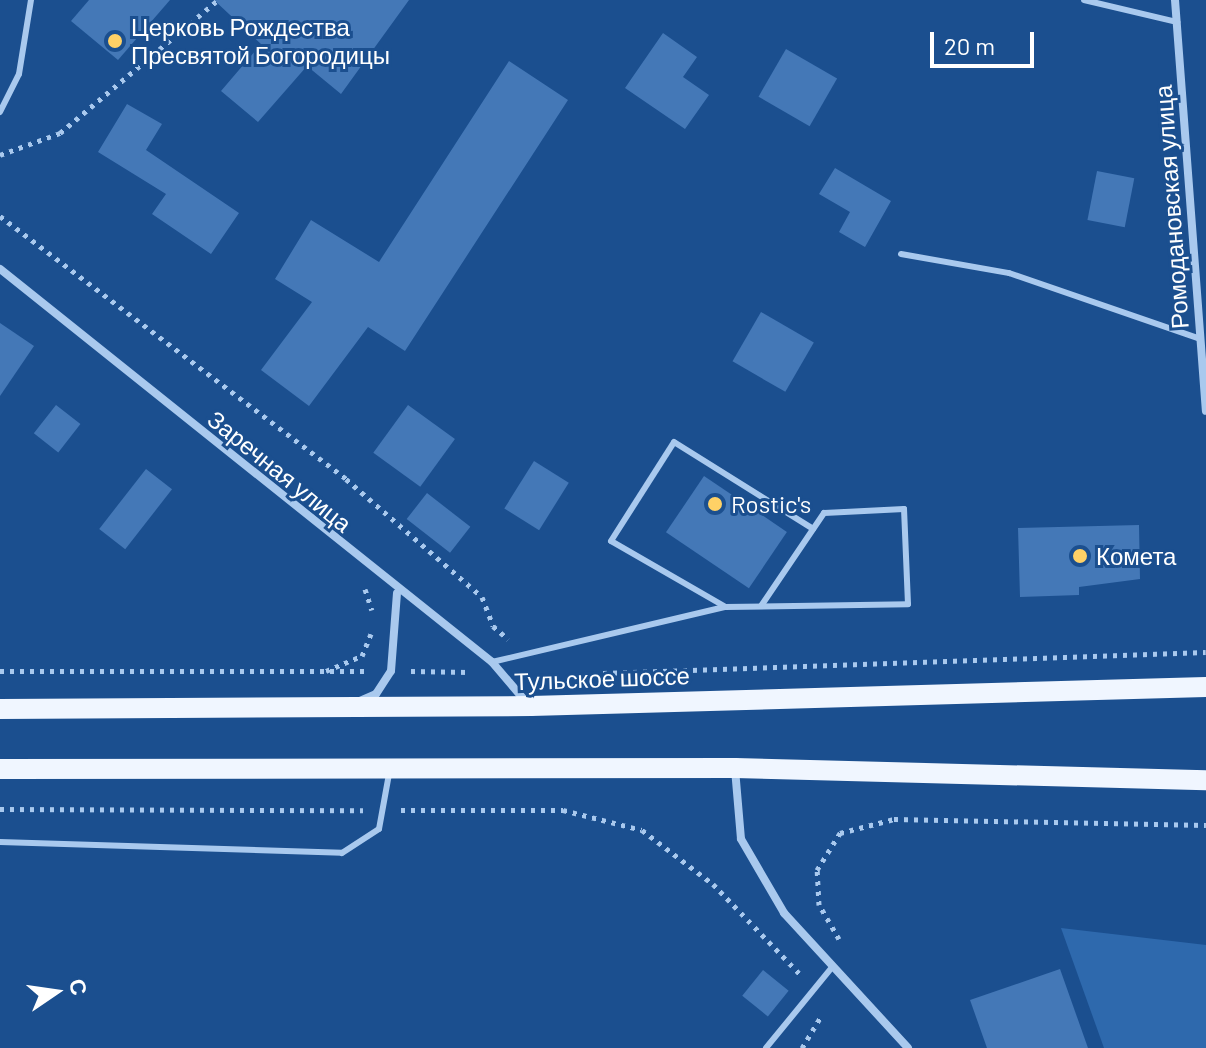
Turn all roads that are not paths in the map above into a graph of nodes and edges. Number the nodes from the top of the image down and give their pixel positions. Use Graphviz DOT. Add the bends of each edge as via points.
graph roads {
  1 [pos="31,0"];
  2 [pos="1084,0"];
  3 [pos="1175,0"];
  4 [pos="1177,22"];
  5 [pos="0,112"];
  6 [pos="901,254"];
  7 [pos="0,269"];
  8 [pos="1201,339"];
  9 [pos="1206,411"];
  10 [pos="813,529"];
  11 [pos="397,593"];
  12 [pos="761,606"];
  13 [pos="725,607"];
  14 [pos="492,662"];
  15 [pos="1206,687"];
  16 [pos="531,706"];
  17 [pos="0,709"];
  18 [pos="343,709"];
  19 [pos="735,768"];
  20 [pos="0,769"];
  21 [pos="389,770"];
  22 [pos="1206,780"];
  23 [pos="0,842"];
  24 [pos="833,966"];
  25 [pos="766,1048"];
  26 [pos="908,1048"];
  1 -- 5 [label="lane" via="19,74"];
  2 -- 4 [label="lane"];
  3 -- 4 [label="street, Ромодановская улица"];
  4 -- 8 [label="street, Ромодановская улица"];
  6 -- 8 [label="lane" via="1009,273"];
  7 -- 11 [label="street, Заречная улица"];
  8 -- 9 [label="street, Ромодановская улица"];
  10 -- 12 [label="lane"];
  10 -- 12 [label="lane" via="824,513 904,509 908,604"];
  10 -- 13 [label="lane" via="674,442 611,541"];
  11 -- 14 [label="street, Заречная улица"];
  11 -- 18 [label="street" via="391,671 376,694"];
  12 -- 13 [label="lane"];
  13 -- 14 [label="lane"];
  14 -- 16 [label="street, Заречная улица"];
  15 -- 16 [label="main road, Тульское шоссе"];
  16 -- 18 [label="main road, Тульское шоссе"];
  17 -- 18 [label="main road, Тульское шоссе"];
  19 -- 21 [label="main road"];
  19 -- 22 [label="main road"];
  19 -- 24 [label="street" via="741,839 784,913"];
  20 -- 21 [label="main road"];
  21 -- 23 [label="lane" via="379,829 342,853"];
  24 -- 25 [label="lane"];
  24 -- 26 [label="street"];
}
